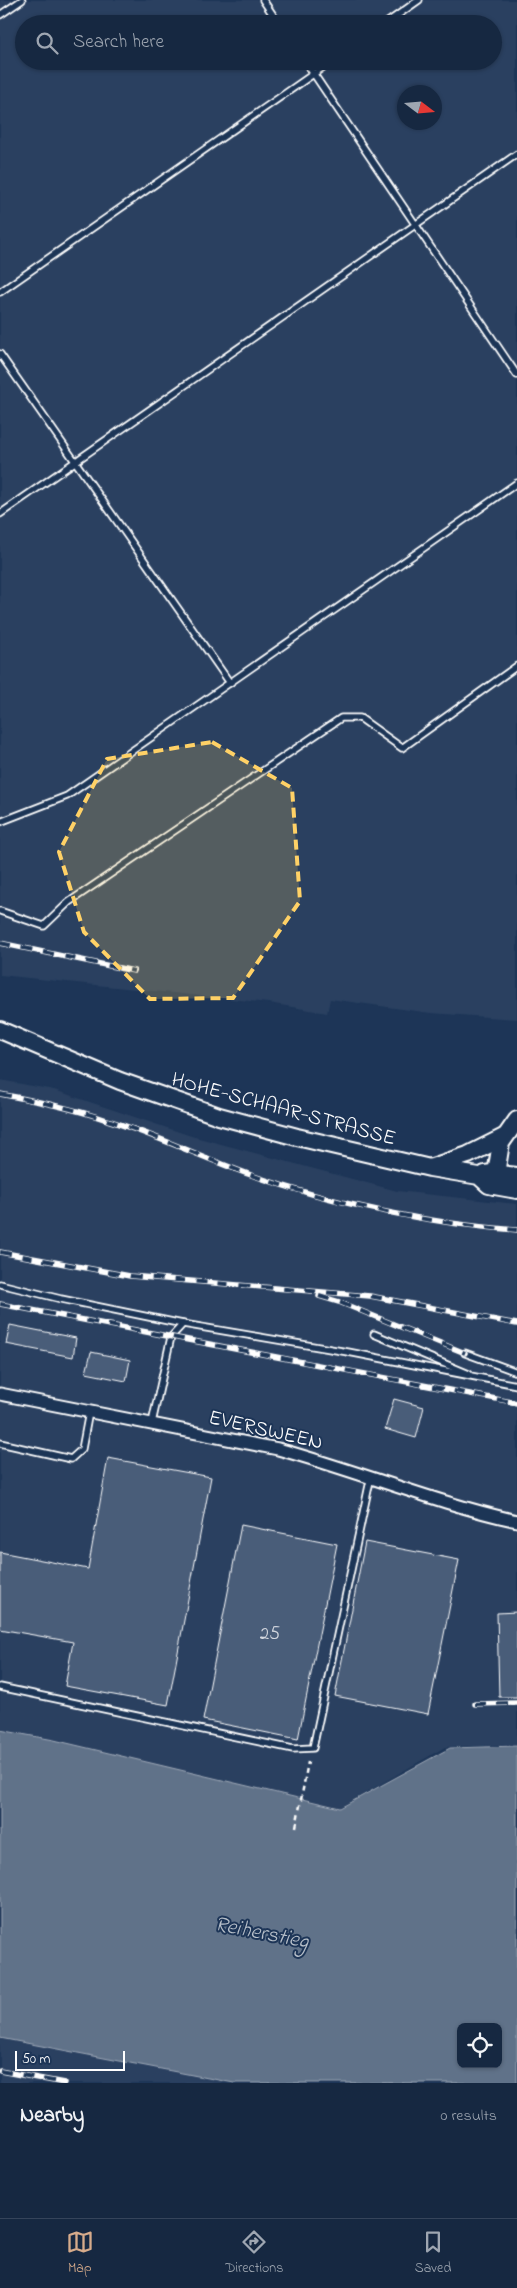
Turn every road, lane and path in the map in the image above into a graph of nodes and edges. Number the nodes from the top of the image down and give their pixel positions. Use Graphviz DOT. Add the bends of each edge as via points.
graph roads {
  1 [pos="22,0"];
  2 [pos="262,0"];
  3 [pos="420,0"];
  4 [pos="273,15"];
  5 [pos="398,15"];
  6 [pos="0,16"];
  7 [pos="311,70"];
  8 [pos="320,70"];
  9 [pos="314,74"];
  10 [pos="517,154"];
  11 [pos="416,224"];
  12 [pos="0,292"];
  13 [pos="0,354"];
  14 [pos="517,375"];
  15 [pos="75,462"];
  16 [pos="517,483"];
  17 [pos="0,514"];
  18 [pos="517,666"];
  19 [pos="230,683"];
  20 [pos="0,822"];
  21 [pos="0,911"];
  22 [pos="0,1030"];
  23 [pos="517,1120"];
  24 [pos="504,1137"];
  25 [pos="430,1168"];
  26 [pos="517,1176"];
  27 [pos="496,1180"];
  28 [pos="517,1190"];
  29 [pos="0,1284"];
  30 [pos="183,1324"];
  31 [pos="374,1334"];
  32 [pos="465,1353"];
  33 [pos="517,1372"];
  34 [pos="482,1379"];
  35 [pos="517,1385"];
  36 [pos="0,1394"];
  37 [pos="89,1411"];
  38 [pos="152,1423"];
  39 [pos="0,1443"];
  40 [pos="371,1476"];
  41 [pos="517,1521"];
  42 [pos="0,1687"];
  43 [pos="308,1762"];
  44 [pos="296,1827"];
  1 -- 6 [label="lane"];
  2 -- 4 [label="lane"];
  3 -- 5 [label="lane"];
  7 -- 9 [label="lane"];
  8 -- 9 [label="lane"];
  9 -- 11 [label="lane"];
  9 -- 12 [label="lane"];
  10 -- 11 [label="lane"];
  11 -- 14 [label="lane"];
  11 -- 15 [label="lane"];
  13 -- 15 [label="lane"];
  15 -- 17 [label="lane"];
  15 -- 19 [label="lane"];
  16 -- 19 [label="lane"];
  18 -- 21 [label="lane" via="402,748 360,718 341,718 70,902 44,926"];
  19 -- 20 [label="lane" via="68,796"];
  22 -- 25 [label="main road, HOHE-SCHAAR-STRASSE" via="120,1081 219,1116 297,1138"];
  23 -- 24 [label="main road"];
  24 -- 25 [label="main road" via="468,1155"];
  24 -- 27 [label="main road"];
  25 -- 27 [label="main road, HOHE-SCHAAR-STRASSE" via="478,1176 489,1185"];
  26 -- 27 [label="main road, HOHE-SCHAAR-STRASSE"];
  27 -- 28 [label="main road, HOHE-SCHAAR-STRASSE"];
  29 -- 30 [label="lane"];
  30 -- 34 [label="lane"];
  30 -- 38 [label="lane" via="171,1337"];
  31 -- 34 [label="lane"];
  32 -- 33 [label="lane"];
  34 -- 35 [label="lane"];
  36 -- 37 [label="street, EVERSWEEN"];
  37 -- 38 [label="street, EVERSWEEN"];
  37 -- 39 [label="lane" via="82,1449 71,1459"];
  38 -- 40 [label="street, EVERSWEEN" via="278,1449"];
  40 -- 41 [label="street, EVERSWEEN"];
  40 -- 42 [label="lane" via="313,1748 293,1749"];
  43 -- 44 [label="path"];
}
